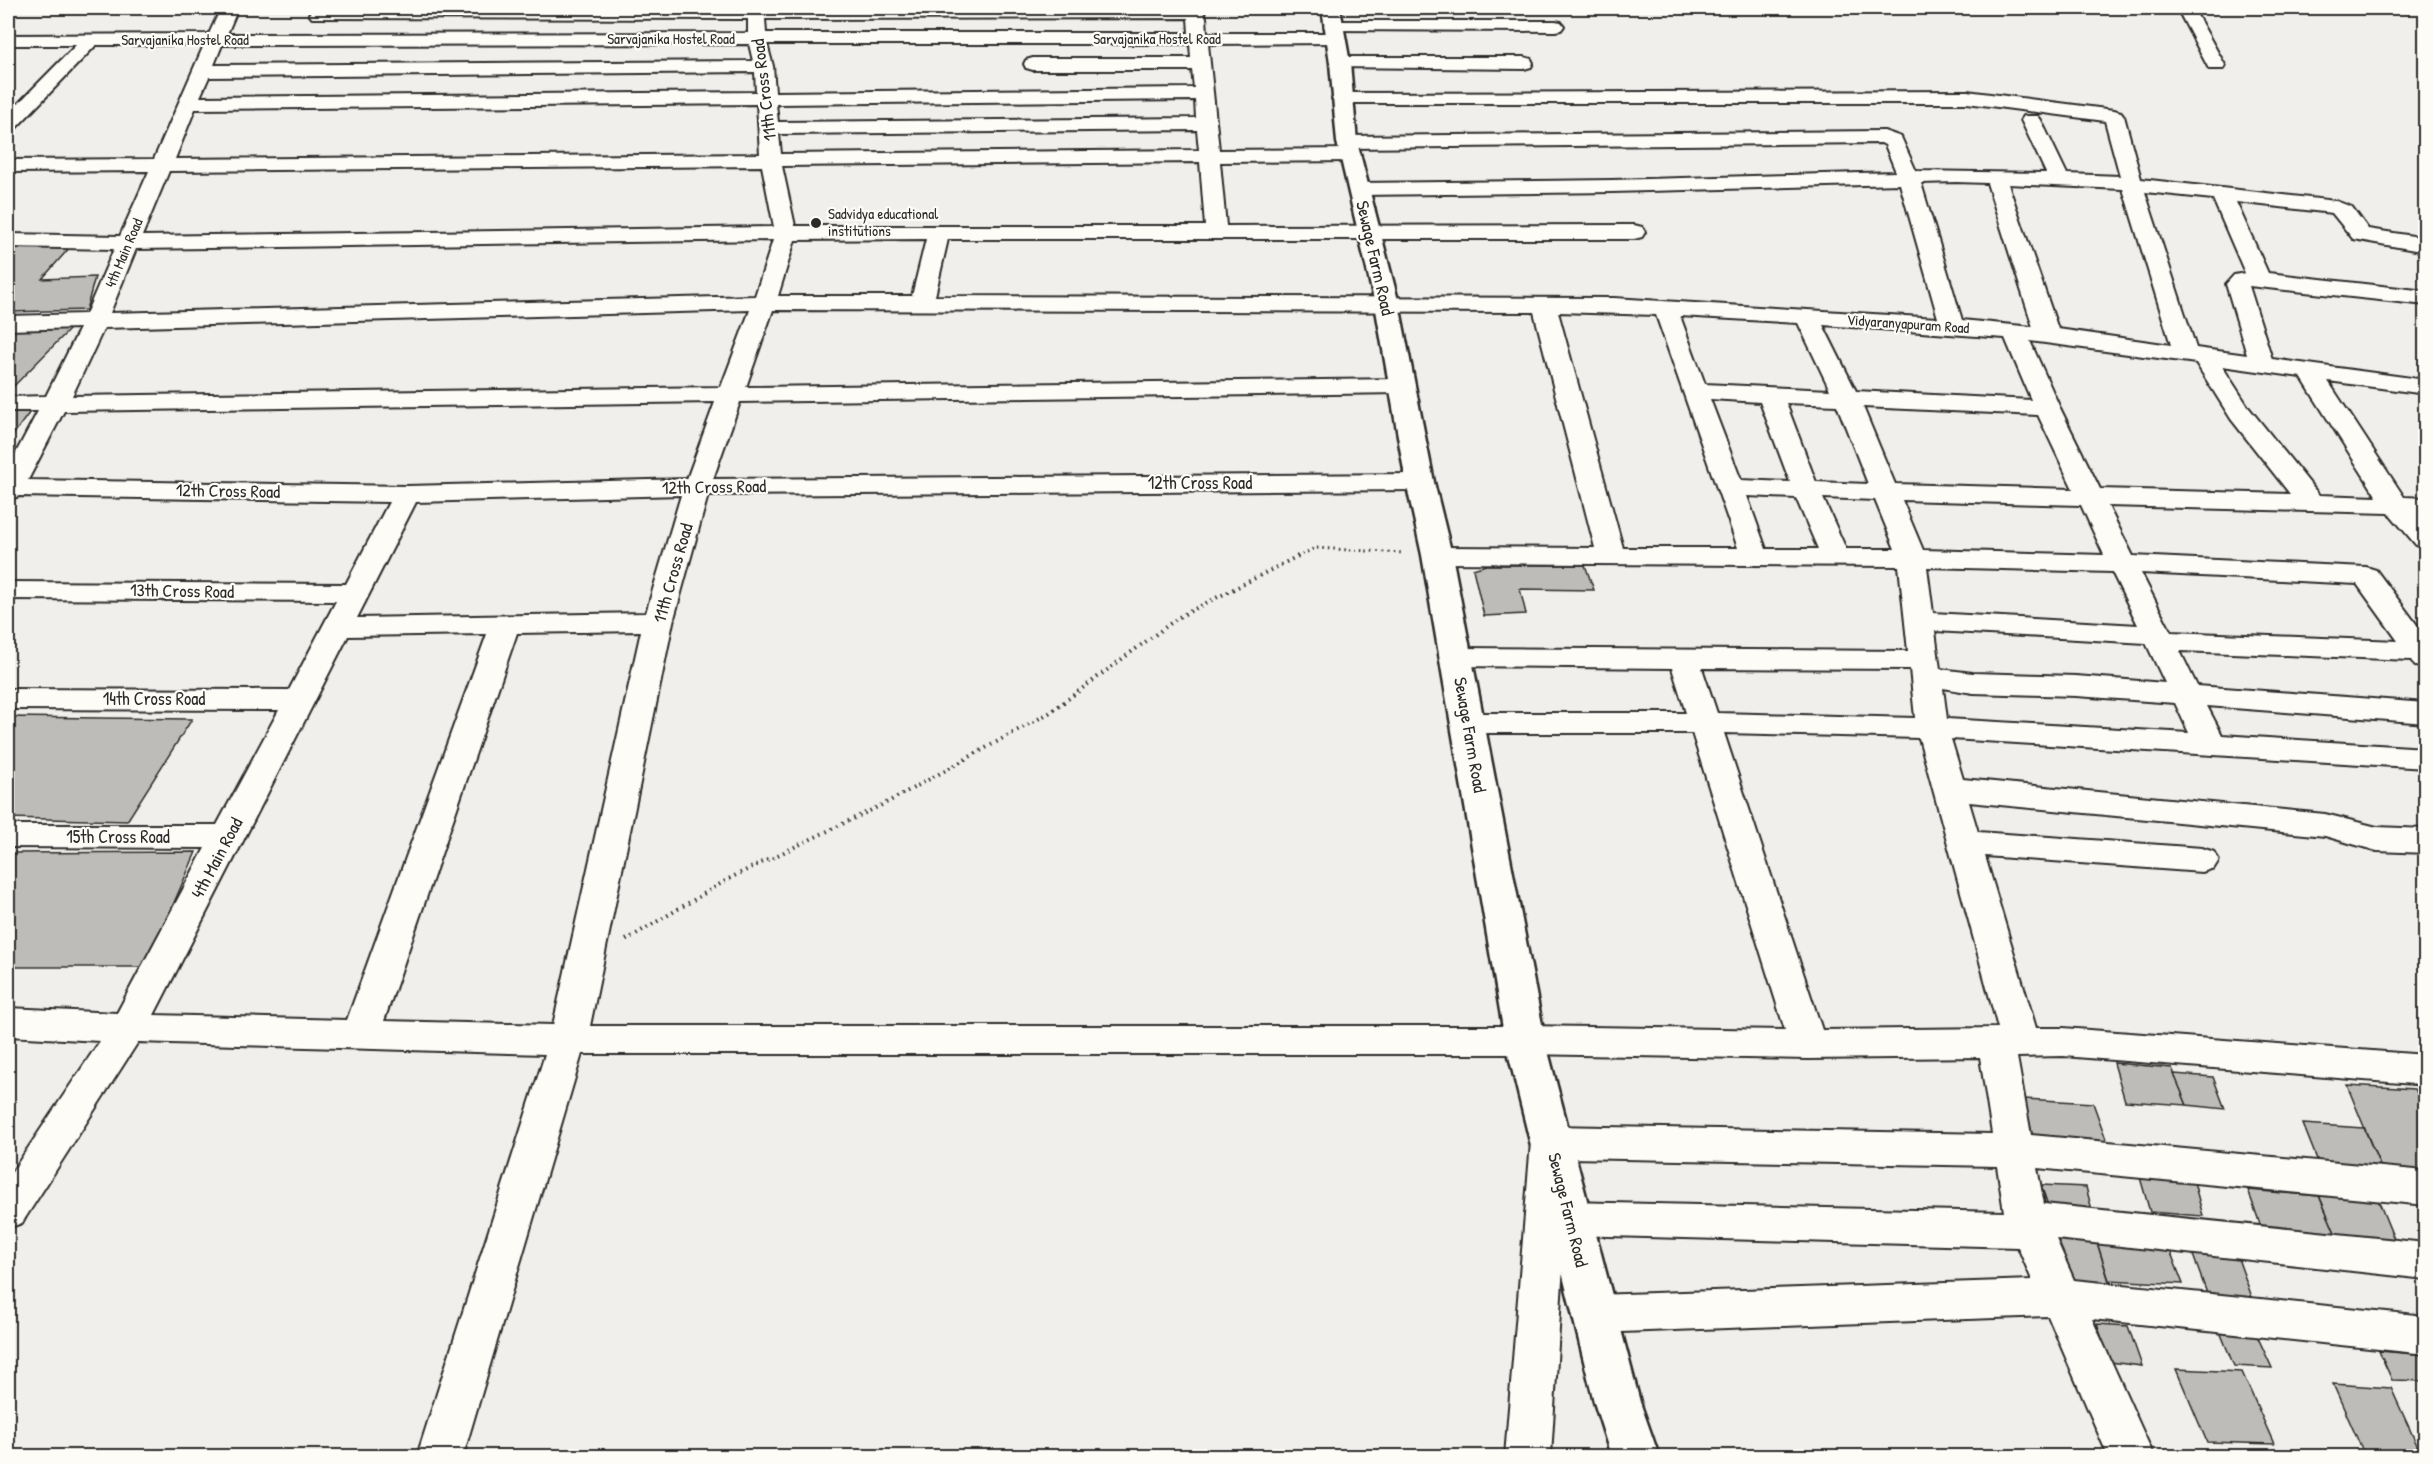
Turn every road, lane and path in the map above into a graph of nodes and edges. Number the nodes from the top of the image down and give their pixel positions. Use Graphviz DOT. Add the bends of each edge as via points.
graph roads {
  1 [pos="229,8"];
  2 [pos="2185,8"];
  3 [pos="1196,10"];
  4 [pos="322,11"];
  5 [pos="756,20"];
  6 [pos="1555,26"];
  7 [pos="1335,34"];
  8 [pos="1197,39"];
  9 [pos="8,40"];
  10 [pos="91,40"];
  11 [pos="214,40"];
  12 [pos="292,40"];
  13 [pos="1524,63"];
  14 [pos="1033,64"];
  15 [pos="1199,64"];
  16 [pos="2216,65"];
  17 [pos="764,66"];
  18 [pos="203,70"];
  19 [pos="1202,94"];
  20 [pos="2115,94"];
  21 [pos="766,98"];
  22 [pos="1342,99"];
  23 [pos="189,103"];
  24 [pos="2114,116"];
  25 [pos="2031,120"];
  26 [pos="1205,124"];
  27 [pos="8,125"];
  28 [pos="769,128"];
  29 [pos="1349,149"];
  30 [pos="1209,156"];
  31 [pos="771,160"];
  32 [pos="162,165"];
  33 [pos="8,166"];
  34 [pos="1908,176"];
  35 [pos="1995,177"];
  36 [pos="2059,178"];
  37 [pos="2132,184"];
  38 [pos="1359,189"];
  39 [pos="2221,193"];
  40 [pos="1627,217"];
  41 [pos="786,233"];
  42 [pos="939,233"];
  43 [pos="1216,233"];
  44 [pos="1369,233"];
  45 [pos="8,240"];
  46 [pos="129,243"];
  47 [pos="2426,245"];
  48 [pos="2259,279"];
  49 [pos="2426,298"];
  50 [pos="922,302"];
  51 [pos="764,303"];
  52 [pos="1387,304"];
  53 [pos="1544,304"];
  54 [pos="1665,308"];
  55 [pos="1807,317"];
  56 [pos="95,322"];
  57 [pos="8,323"];
  58 [pos="1952,326"];
  59 [pos="2015,333"];
  60 [pos="2048,336"];
  61 [pos="2195,355"];
  62 [pos="2262,364"];
  63 [pos="2309,371"];
  64 [pos="1401,386"];
  65 [pos="2426,387"];
  66 [pos="1695,391"];
  67 [pos="1770,394"];
  68 [pos="730,395"];
  69 [pos="1846,397"];
  70 [pos="8,404"];
  71 [pos="55,404"];
  72 [pos="2047,408"];
  73 [pos="1420,482"];
  74 [pos="697,487"];
  75 [pos="1730,488"];
  76 [pos="9,489"];
  77 [pos="1806,490"];
  78 [pos="1885,492"];
  79 [pos="407,494"];
  80 [pos="2091,497"];
  81 [pos="2311,502"];
  82 [pos="2396,505"];
  83 [pos="2426,506"];
  84 [pos="2426,539"];
  85 [pos="1437,555"];
  86 [pos="1611,555"];
  87 [pos="1755,557"];
  88 [pos="1836,557"];
  89 [pos="1912,558"];
  90 [pos="2123,564"];
  91 [pos="8,590"];
  92 [pos="356,593"];
  93 [pos="1919,621"];
  94 [pos="658,622"];
  95 [pos="505,624"];
  96 [pos="338,627"];
  97 [pos="2159,638"];
  98 [pos="2422,655"];
  99 [pos="1456,657"];
  100 [pos="1684,658"];
  101 [pos="1925,668"];
  102 [pos="2186,694"];
  103 [pos="8,699"];
  104 [pos="300,700"];
  105 [pos="2426,713"];
  106 [pos="1467,723"];
  107 [pos="1705,723"];
  108 [pos="1932,728"];
  109 [pos="2211,746"];
  110 [pos="2426,758"];
  111 [pos="1949,789"];
  112 [pos="8,836"];
  113 [pos="228,837"];
  114 [pos="2426,841"];
  115 [pos="1965,843"];
  116 [pos="2202,860"];
  117 [pos="584,965"];
  118 [pos="8,1022"];
  119 [pos="128,1028"];
  120 [pos="361,1034"];
  121 [pos="568,1040"];
  122 [pos="1525,1040"];
  123 [pos="2009,1042"];
  124 [pos="1808,1045"];
  125 [pos="2426,1070"];
  126 [pos="1551,1142"];
  127 [pos="2015,1150"];
  128 [pos="2426,1188"];
  129 [pos="8,1211"];
  130 [pos="1570,1218"];
  131 [pos="2029,1225"];
  132 [pos="2426,1261"];
  133 [pos="2062,1298"];
  134 [pos="1595,1314"];
  135 [pos="2426,1335"];
  136 [pos="440,1456"];
  137 [pos="1528,1456"];
  138 [pos="1635,1456"];
  139 [pos="2132,1456"];
  1 -- 11 [label="street, 4th Main Road"];
  2 -- 16 [label="street"];
  3 -- 5 [label="street"];
  3 -- 8 [label="street"];
  4 -- 5 [label="street"];
  4 -- 12 [label="street"];
  5 -- 8 [label="street, Sarvajanika Hostel Road"];
  5 -- 12 [label="street, Sarvajanika Hostel Road"];
  5 -- 17 [label="street, 11th Cross Road"];
  6 -- 7 [label="street"];
  7 -- 8 [label="street, Sarvajanika Hostel Road"];
  7 -- 13 [label="street"];
  7 -- 22 [label="main road, Sewage Farm Road"];
  8 -- 15 [label="street"];
  9 -- 10 [label="street, Sarvajanika Hostel Road"];
  10 -- 11 [label="street, Sarvajanika Hostel Road"];
  10 -- 27 [label="street"];
  11 -- 12 [label="street, Sarvajanika Hostel Road"];
  11 -- 18 [label="street, 4th Main Road"];
  14 -- 15 [label="street"];
  15 -- 19 [label="street"];
  17 -- 18 [label="street"];
  17 -- 21 [label="street, 11th Cross Road"];
  18 -- 23 [label="street, 4th Main Road"];
  19 -- 21 [label="street"];
  19 -- 26 [label="street"];
  20 -- 24 [label="street"];
  21 -- 23 [label="street"];
  21 -- 28 [label="street, 11th Cross Road"];
  22 -- 24 [label="street" via="1975,97"];
  22 -- 29 [label="main road, Sewage Farm Road"];
  23 -- 32 [label="street, 4th Main Road"];
  24 -- 37 [label="street"];
  25 -- 36 [label="street"];
  26 -- 28 [label="street"];
  26 -- 30 [label="street"];
  28 -- 31 [label="street, 11th Cross Road"];
  29 -- 30 [label="street"];
  29 -- 34 [label="street" via="1884,137 1894,141"];
  29 -- 38 [label="main road, Sewage Farm Road"];
  30 -- 31 [label="street"];
  30 -- 43 [label="street"];
  31 -- 32 [label="street"];
  31 -- 41 [label="street, 11th Cross Road"];
  32 -- 33 [label="street"];
  32 -- 46 [label="street, 4th Main Road"];
  34 -- 35 [label="street"];
  34 -- 40 [label="street"];
  34 -- 58 [label="street"];
  35 -- 36 [label="street"];
  35 -- 60 [label="street"];
  36 -- 37 [label="street"];
  37 -- 39 [label="street"];
  37 -- 61 [label="street"];
  38 -- 40 [label="street"];
  38 -- 44 [label="main road, Sewage Farm Road"];
  39 -- 47 [label="street" via="2336,207 2346,212 2361,234"];
  39 -- 48 [label="street"];
  40 -- 44 [label="street"];
  41 -- 42 [label="street"];
  41 -- 46 [label="street"];
  41 -- 51 [label="street, 11th Cross Road"];
  42 -- 43 [label="street"];
  42 -- 50 [label="street"];
  43 -- 44 [label="street"];
  44 -- 52 [label="main road, Sewage Farm Road"];
  45 -- 46 [label="street"];
  46 -- 56 [label="street, 4th Main Road"];
  48 -- 49 [label="street"];
  48 -- 62 [label="street" via="2237,284"];
  50 -- 51 [label="street, Vidyaranyapuram Road"];
  50 -- 52 [label="street, Vidyaranyapuram Road"];
  51 -- 56 [label="street, Vidyaranyapuram Road"];
  51 -- 68 [label="street, 11th Cross Road"];
  52 -- 53 [label="street, Vidyaranyapuram Road"];
  52 -- 64 [label="main road, Sewage Farm Road"];
  53 -- 54 [label="street, Vidyaranyapuram Road"];
  53 -- 86 [label="street"];
  54 -- 55 [label="street, Vidyaranyapuram Road"];
  54 -- 66 [label="street"];
  55 -- 58 [label="street, Vidyaranyapuram Road"];
  55 -- 69 [label="street"];
  56 -- 57 [label="street, Vidyaranyapuram Road"];
  56 -- 71 [label="street, 4th Main Road"];
  58 -- 59 [label="street, Vidyaranyapuram Road"];
  59 -- 60 [label="street, Vidyaranyapuram Road"];
  59 -- 72 [label="street"];
  60 -- 61 [label="street, Vidyaranyapuram Road"];
  61 -- 62 [label="street, Vidyaranyapuram Road"];
  61 -- 81 [label="street"];
  62 -- 63 [label="street, Vidyaranyapuram Road"];
  63 -- 65 [label="street, Vidyaranyapuram Road"];
  63 -- 82 [label="street"];
  64 -- 68 [label="street"];
  64 -- 73 [label="main road, Sewage Farm Road"];
  66 -- 67 [label="street"];
  66 -- 75 [label="street"];
  67 -- 69 [label="street"];
  67 -- 77 [label="street"];
  68 -- 71 [label="street"];
  68 -- 74 [label="street, 11th Cross Road"];
  69 -- 72 [label="street"];
  69 -- 78 [label="street"];
  70 -- 71 [label="street"];
  71 -- 76 [label="street, 4th Main Road"];
  72 -- 80 [label="street"];
  73 -- 74 [label="street, 12th Cross Road"];
  73 -- 85 [label="main road, Sewage Farm Road"];
  74 -- 79 [label="street, 12th Cross Road"];
  74 -- 94 [label="street, 11th Cross Road"];
  75 -- 77 [label="street"];
  75 -- 87 [label="street"];
  76 -- 79 [label="street, 12th Cross Road"];
  77 -- 78 [label="street"];
  77 -- 88 [label="street"];
  78 -- 80 [label="street"];
  78 -- 89 [label="street"];
  79 -- 92 [label="street, 4th Main Road"];
  80 -- 81 [label="street"];
  80 -- 90 [label="street"];
  81 -- 82 [label="street"];
  82 -- 83 [label="street"];
  82 -- 84 [label="street"];
  85 -- 86 [label="street"];
  85 -- 99 [label="main road, Sewage Farm Road"];
  85 -- 117 [label="path" via="1315,548 1179,616 1049,713 888,802 732,877"];
  86 -- 87 [label="street"];
  87 -- 88 [label="street"];
  88 -- 89 [label="street"];
  89 -- 90 [label="street"];
  89 -- 93 [label="street"];
  90 -- 97 [label="street"];
  90 -- 98 [label="street" via="2366,576"];
  91 -- 92 [label="street, 13th Cross Road"];
  92 -- 96 [label="street, 4th Main Road"];
  93 -- 97 [label="street"];
  93 -- 101 [label="street"];
  94 -- 95 [label="street"];
  94 -- 117 [label="street, 11th Cross Road"];
  95 -- 96 [label="street"];
  95 -- 120 [label="street"];
  96 -- 104 [label="street, 4th Main Road"];
  97 -- 98 [label="street"];
  97 -- 102 [label="street"];
  99 -- 100 [label="street"];
  99 -- 106 [label="main road, Sewage Farm Road"];
  100 -- 101 [label="street"];
  100 -- 107 [label="street"];
  101 -- 102 [label="street" via="1973,683"];
  101 -- 108 [label="street"];
  102 -- 105 [label="street"];
  102 -- 109 [label="street"];
  103 -- 104 [label="street, 14th Cross Road"];
  104 -- 113 [label="street, 4th Main Road"];
  106 -- 107 [label="street"];
  106 -- 122 [label="main road, Sewage Farm Road"];
  107 -- 108 [label="street"];
  107 -- 124 [label="street"];
  108 -- 109 [label="street"];
  108 -- 111 [label="street"];
  109 -- 110 [label="street"];
  111 -- 114 [label="street" via="2325,825 2377,839"];
  111 -- 115 [label="street"];
  112 -- 113 [label="street, 15th Cross Road"];
  113 -- 119 [label="street, 4th Main Road"];
  115 -- 116 [label="street"];
  115 -- 123 [label="street"];
  117 -- 121 [label="street, 11th Cross Road"];
  118 -- 119 [label="street"];
  119 -- 120 [label="street"];
  119 -- 129 [label="street, 4th Main Road"];
  120 -- 121 [label="street"];
  121 -- 122 [label="street"];
  121 -- 136 [label="street, 11th Cross Road"];
  122 -- 124 [label="street"];
  122 -- 126 [label="main road, Sewage Farm Road"];
  123 -- 124 [label="street"];
  123 -- 125 [label="street" via="2063,1042"];
  123 -- 127 [label="street"];
  126 -- 127 [label="street"];
  126 -- 130 [label="main road, Sewage Farm Road"];
  126 -- 137 [label="street"];
  127 -- 128 [label="street"];
  127 -- 131 [label="street"];
  130 -- 131 [label="street"];
  130 -- 134 [label="main road, Sewage Farm Road"];
  131 -- 132 [label="street"];
  131 -- 133 [label="street"];
  133 -- 134 [label="street"];
  133 -- 135 [label="street"];
  133 -- 139 [label="street"];
  134 -- 138 [label="main road, Sewage Farm Road"];
}
